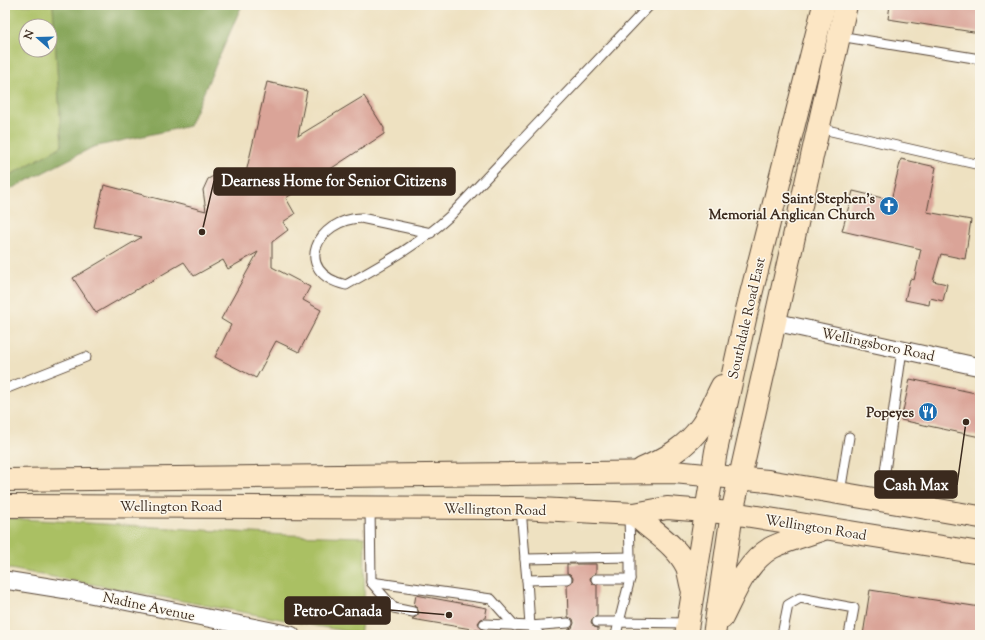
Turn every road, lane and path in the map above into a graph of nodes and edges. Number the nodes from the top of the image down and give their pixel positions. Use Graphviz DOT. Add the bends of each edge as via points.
graph roads {
  1 [pos="650,5"];
  2 [pos="824,5"];
  3 [pos="846,5"];
  4 [pos="839,36"];
  5 [pos="980,59"];
  6 [pos="818,128"];
  7 [pos="980,165"];
  8 [pos="431,233"];
  9 [pos="775,322"];
  10 [pos="902,350"];
  11 [pos="86,357"];
  12 [pos="735,366"];
  13 [pos="980,367"];
  14 [pos="5,389"];
  15 [pos="849,437"];
  16 [pos="633,473"];
  17 [pos="712,476"];
  18 [pos="740,479"];
  19 [pos="5,480"];
  20 [pos="840,493"];
  21 [pos="880,500"];
  22 [pos="5,506"];
  23 [pos="370,507"];
  24 [pos="521,508"];
  25 [pos="706,512"];
  26 [pos="732,513"];
  27 [pos="631,514"];
  28 [pos="980,517"];
  29 [pos="824,528"];
  30 [pos="980,553"];
  31 [pos="630,557"];
  32 [pos="525,559"];
  33 [pos="630,578"];
  34 [pos="567,579"];
  35 [pos="596,579"];
  36 [pos="5,580"];
  37 [pos="527,580"];
  38 [pos="371,582"];
  39 [pos="692,592"];
  40 [pos="413,612"];
  41 [pos="598,622"];
  42 [pos="618,622"];
  43 [pos="568,623"];
  44 [pos="484,624"];
  45 [pos="515,626"];
  46 [pos="530,626"];
  47 [pos="686,629"];
  48 [pos="714,634"];
  49 [pos="288,635"];
  50 [pos="540,635"];
  51 [pos="616,635"];
  52 [pos="782,635"];
  53 [pos="849,635"];
  1 -- 8 [label="lane" via="456,210"];
  2 -- 12 [label="main road, Southdale Road East"];
  3 -- 4 [label="main road, Southdale Road East"];
  4 -- 5 [label="lane"];
  4 -- 6 [label="main road, Southdale Road East"];
  6 -- 7 [label="lane"];
  6 -- 9 [label="main road, Southdale Road East"];
  8 -- 8 [label="lane" via="346,285 332,280 321,271 314,254 324,234 352,218"];
  9 -- 10 [label="street, Wellingsboro Road"];
  9 -- 18 [label="main road, Southdale Road East"];
  10 -- 13 [label="street, Wellingsboro Road"];
  10 -- 21 [label="lane"];
  11 -- 14 [label="lane"];
  12 -- 16 [label="main road" via="702,425 691,439 671,455"];
  12 -- 17 [label="main road, Southdale Road East"];
  15 -- 20 [label="lane"];
  16 -- 17 [label="main road, Wellington Road" via="674,472"];
  16 -- 19 [label="main road, Wellington Road"];
  17 -- 18 [label="main road, Wellington Road"];
  17 -- 25 [label="main road, Southdale Road East"];
  18 -- 20 [label="main road, Wellington Road"];
  18 -- 26 [label="main road, Southdale Road East"];
  20 -- 21 [label="main road, Wellington Road"];
  21 -- 28 [label="main road, Wellington Road"];
  22 -- 23 [label="main road, Wellington Road"];
  23 -- 24 [label="main road, Wellington Road"];
  23 -- 38 [label="lane"];
  24 -- 27 [label="main road, Wellington Road"];
  24 -- 32 [label="lane"];
  25 -- 26 [label="main road, Wellington Road"];
  25 -- 27 [label="main road, Wellington Road" via="667,508"];
  25 -- 39 [label="main road, Southdale Road East"];
  26 -- 29 [label="main road, Wellington Road"];
  26 -- 48 [label="main road, Southdale Road East"];
  27 -- 31 [label="lane"];
  27 -- 39 [label="main road" via="666,541 682,559 687,568"];
  29 -- 30 [label="main road, Wellington Road"];
  29 -- 48 [label="main road" via="772,548 760,557 746,573"];
  31 -- 32 [label="lane"];
  31 -- 33 [label="lane"];
  32 -- 37 [label="lane"];
  33 -- 35 [label="lane"];
  33 -- 42 [label="lane"];
  34 -- 37 [label="lane"];
  36 -- 49 [label="street, Nadine Avenue" via="80,592"];
  37 -- 46 [label="lane"];
  38 -- 40 [label="lane" via="394,608"];
  38 -- 45 [label="lane" via="491,599"];
  39 -- 47 [label="main road, Southdale Road East"];
  41 -- 42 [label="lane"];
  42 -- 47 [label="lane"];
  42 -- 51 [label="lane"];
  43 -- 46 [label="lane"];
  44 -- 45 [label="lane"];
  45 -- 46 [label="lane"];
  46 -- 50 [label="lane"];
  52 -- 53 [label="lane" via="788,605 800,598 854,608"];
}
